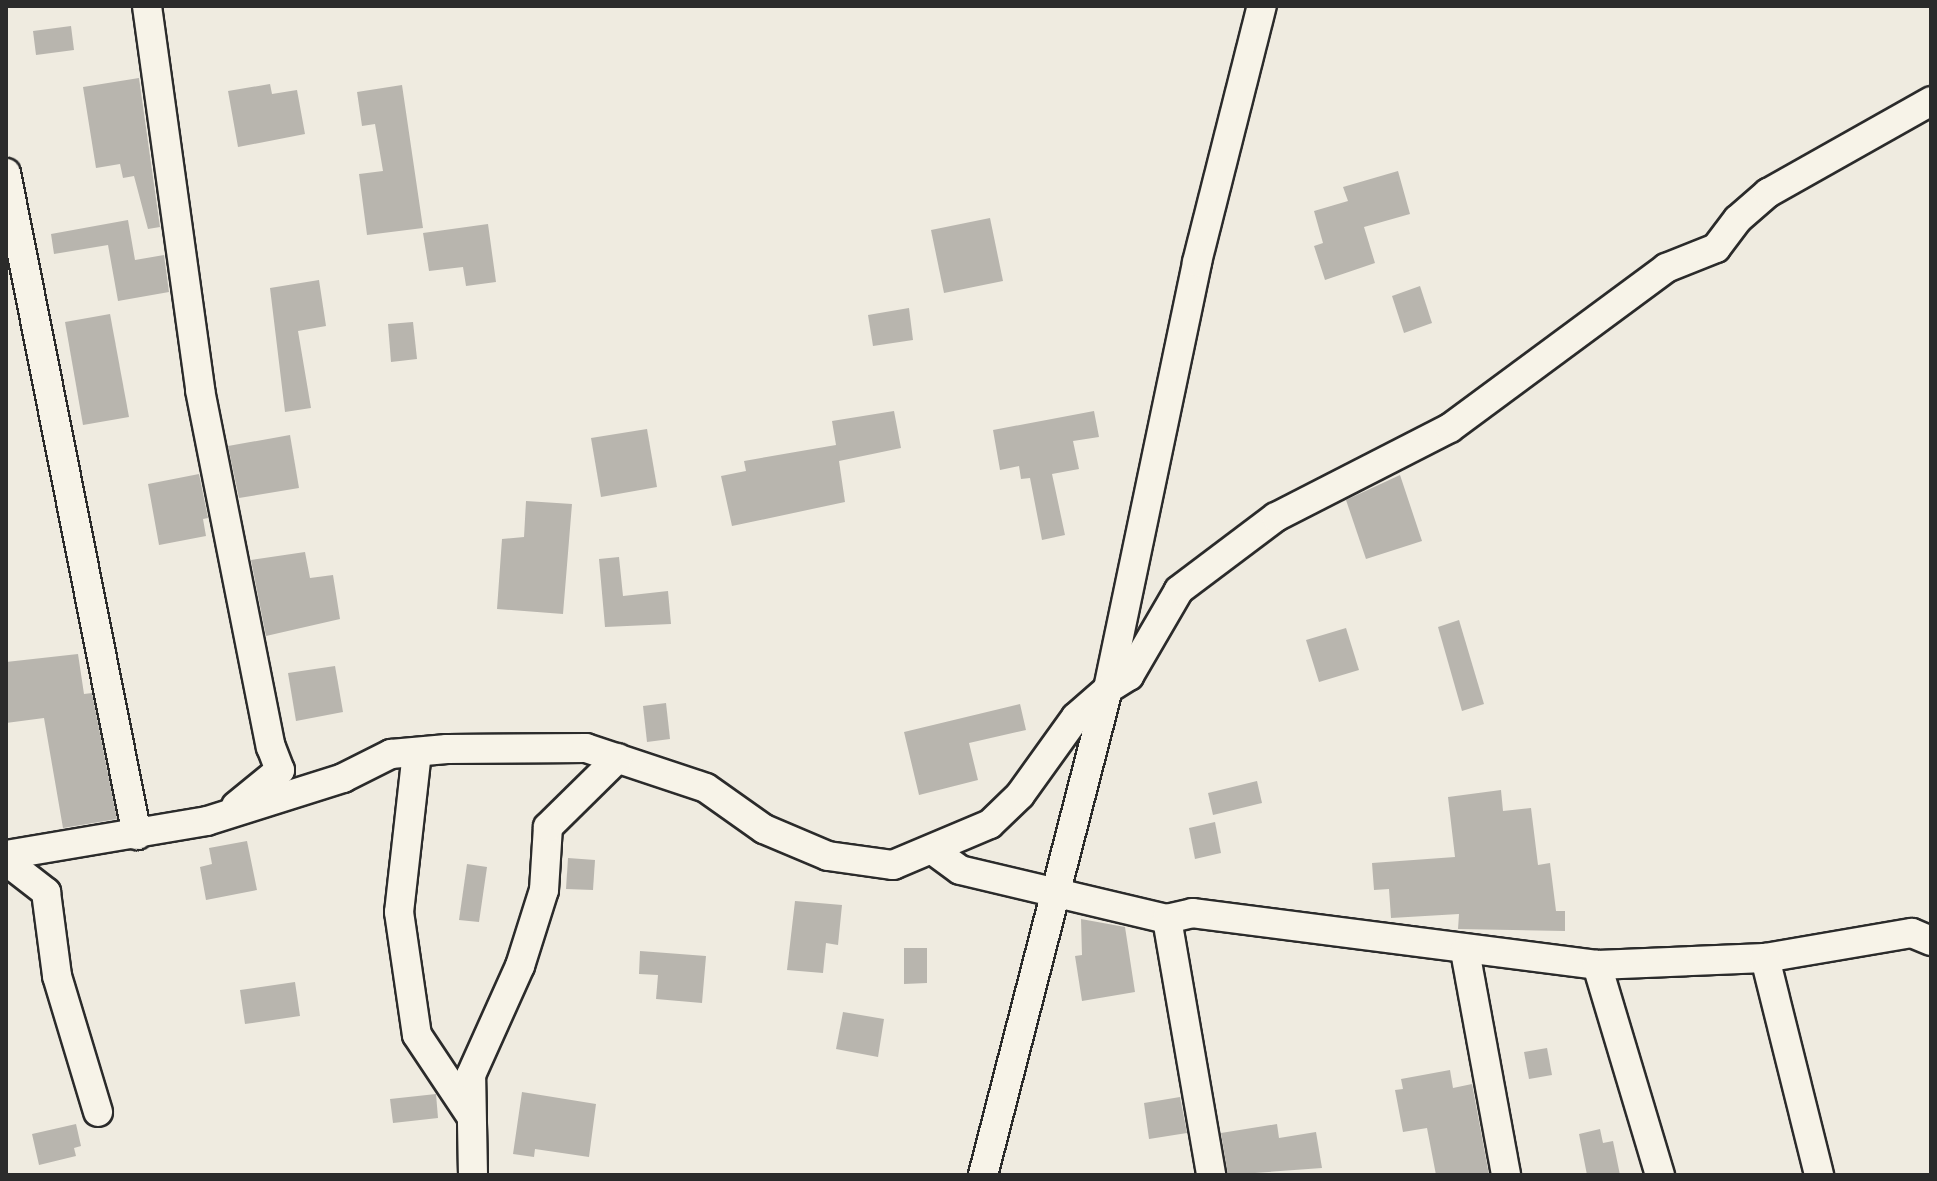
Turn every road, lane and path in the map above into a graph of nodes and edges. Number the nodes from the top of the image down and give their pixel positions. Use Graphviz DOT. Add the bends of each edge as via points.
graph roads {
  1 [pos="147,6"];
  2 [pos="1262,6"];
  3 [pos="1931,101"];
  4 [pos="6,173"];
  5 [pos="1108,689"];
  6 [pos="417,752"];
  7 [pos="618,758"];
  8 [pos="226,814"];
  9 [pos="137,835"];
  10 [pos="934,851"];
  11 [pos="6,858"];
  12 [pos="1058,892"];
  13 [pos="1167,919"];
  14 [pos="1931,941"];
  15 [pos="1465,951"];
  16 [pos="1765,958"];
  17 [pos="1597,965"];
  18 [pos="98,1112"];
  19 [pos="471,1116"];
  20 [pos="473,1175"];
  21 [pos="983,1175"];
  22 [pos="1211,1175"];
  23 [pos="1506,1175"];
  24 [pos="1660,1175"];
  25 [pos="1819,1175"];
  1 -- 8 [label="street" via="200,390 271,747 280,770"];
  2 -- 5 [label="street" via="1197,262"];
  3 -- 5 [label="street" via="1768,193 1716,248 1666,268 1440,435 1276,517 1179,590 1129,676"];
  4 -- 9 [label="street"];
  5 -- 10 [label="street" via="1076,717 1020,795 990,824"];
  5 -- 12 [label="street"];
  6 -- 7 [label="street" via="586,748"];
  6 -- 8 [label="street" via="391,754 343,778"];
  6 -- 19 [label="street" via="399,912 417,1035"];
  7 -- 10 [label="street" via="706,788 764,829 828,856 893,865"];
  7 -- 19 [label="street" via="548,827 544,890 520,966 471,1075"];
  8 -- 9 [label="street"];
  9 -- 11 [label="street"];
  10 -- 12 [label="street" via="960,870"];
  11 -- 18 [label="street" via="46,892 57,976"];
  12 -- 13 [label="street"];
  12 -- 21 [label="street"];
  13 -- 15 [label="street" via="1192,913"];
  13 -- 22 [label="street"];
  14 -- 16 [label="street" via="1912,933"];
  15 -- 17 [label="street" via="1489,947"];
  15 -- 23 [label="street"];
  16 -- 17 [label="street"];
  16 -- 25 [label="street"];
  17 -- 24 [label="street"];
  19 -- 20 [label="street"];
}
